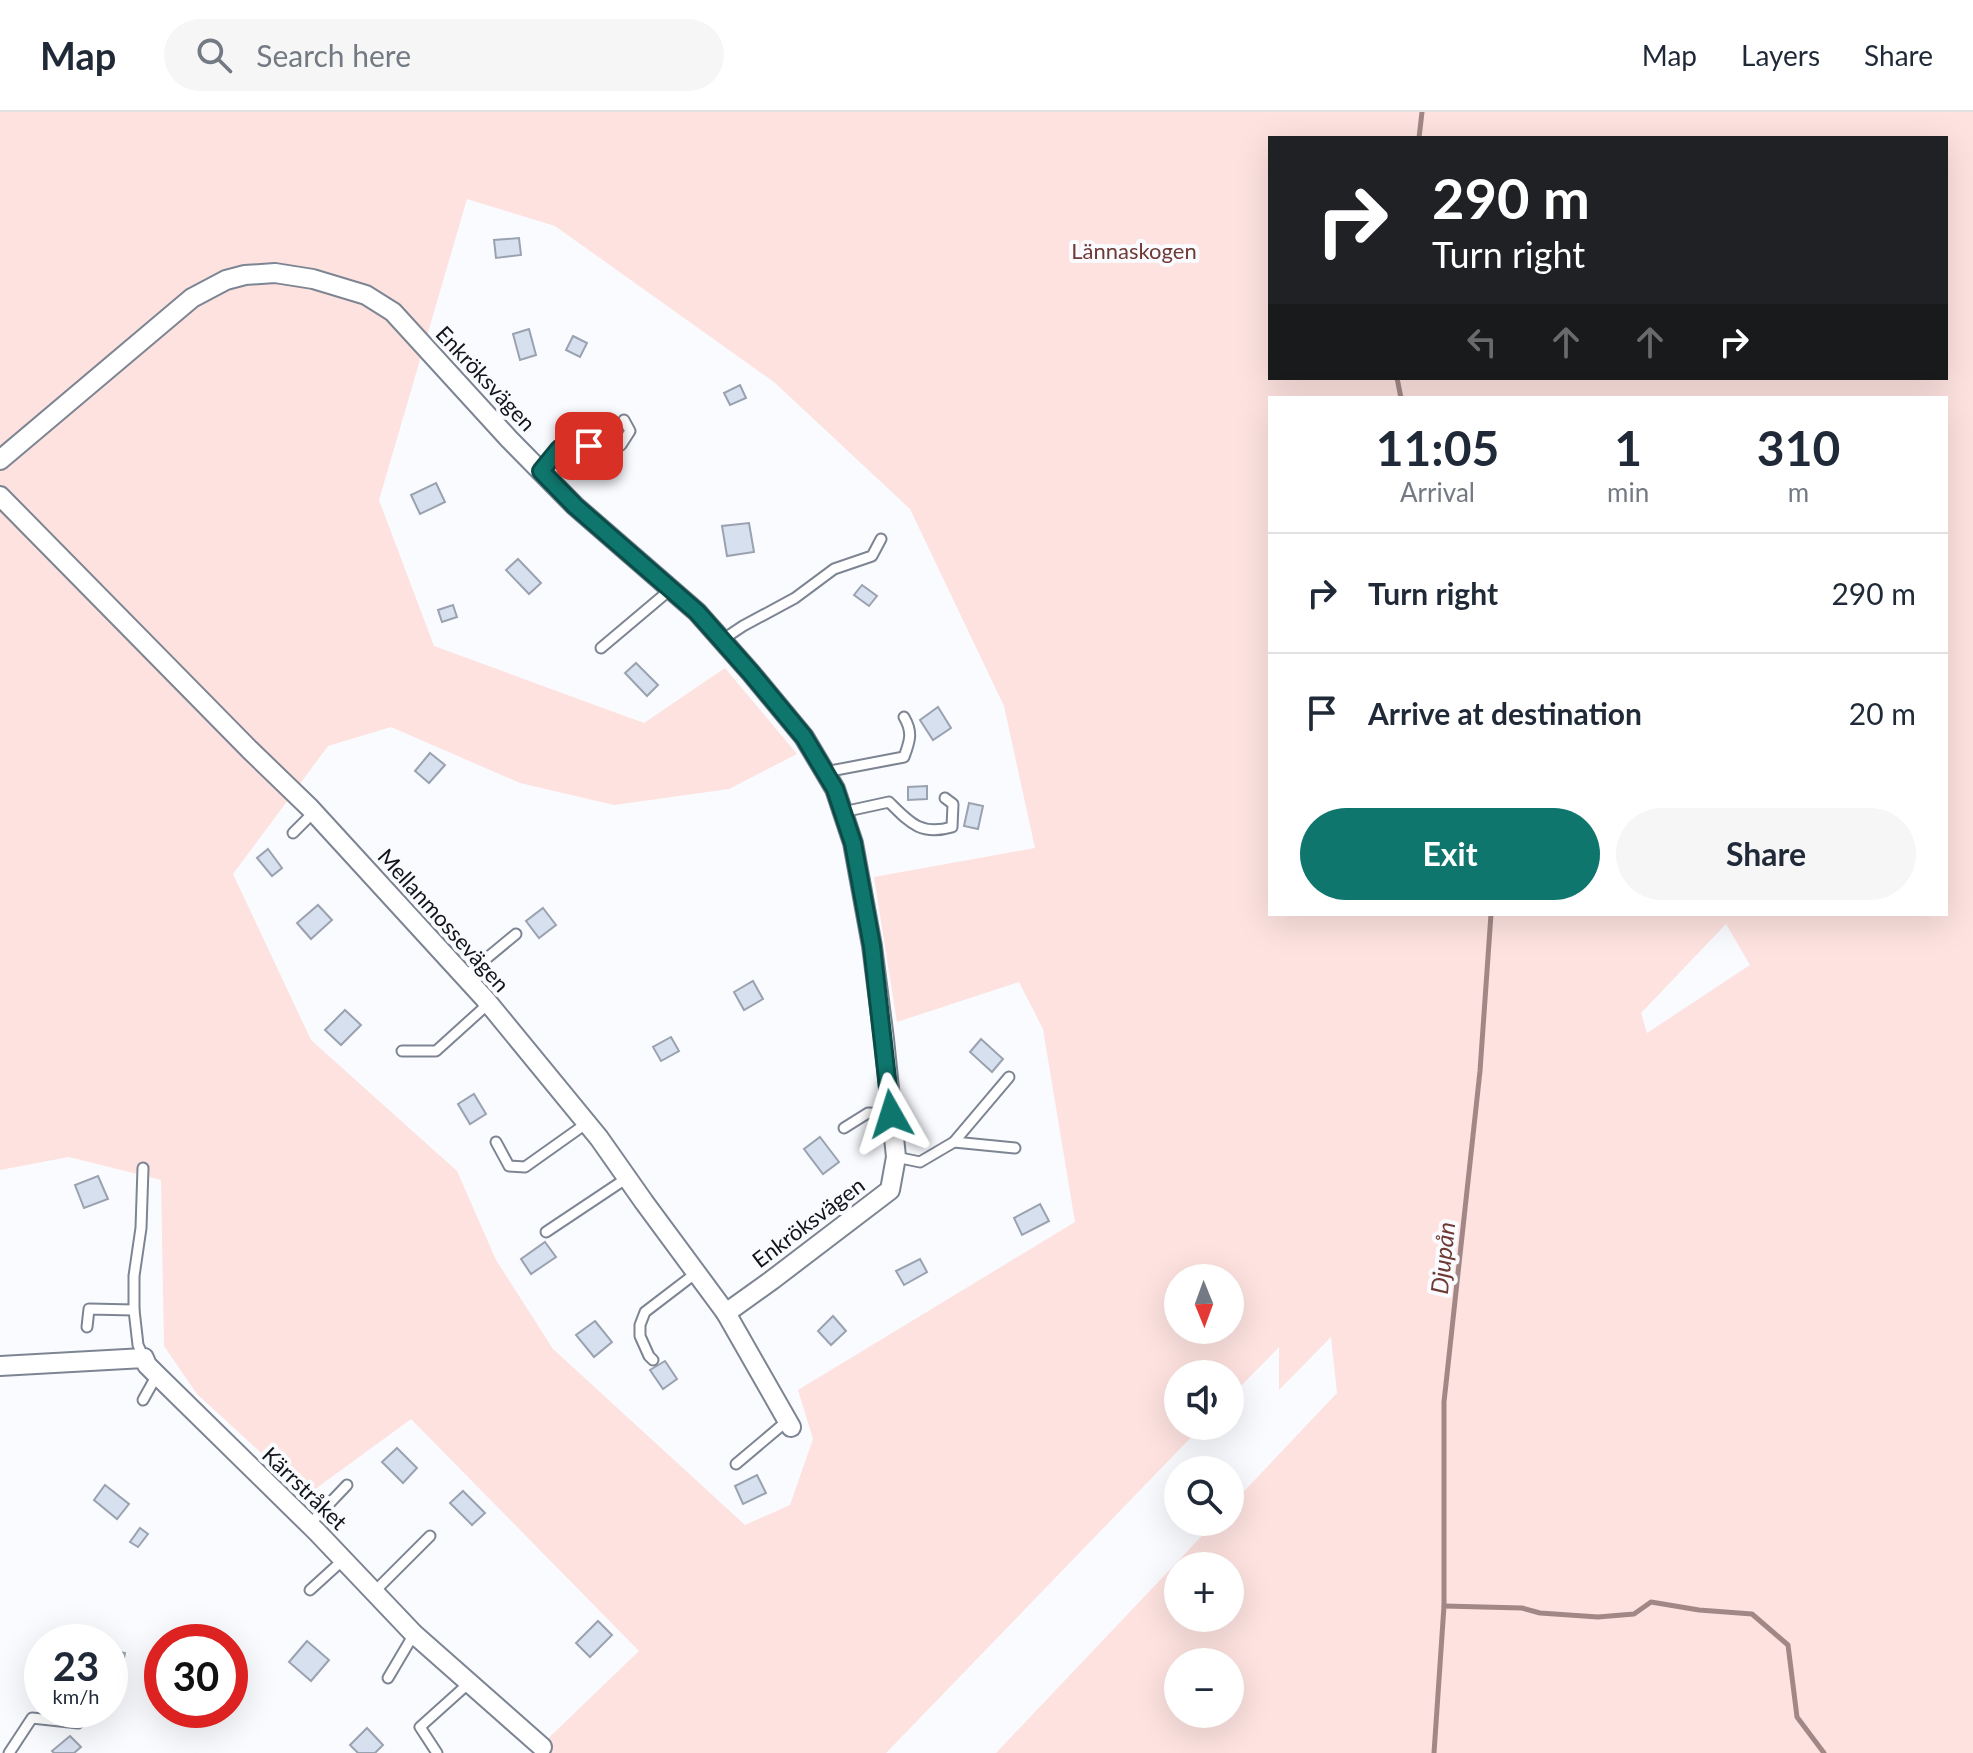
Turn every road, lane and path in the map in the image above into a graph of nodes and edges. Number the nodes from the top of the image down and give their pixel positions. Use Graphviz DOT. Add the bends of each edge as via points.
graph roads {
  1 [pos="624,420"];
  2 [pos="0,460"];
  3 [pos="541,471"];
  4 [pos="0,496"];
  5 [pos="881,539"];
  6 [pos="671,589"];
  7 [pos="722,640"];
  8 [pos="601,648"];
  9 [pos="904,717"];
  10 [pos="825,772"];
  11 [pos="945,798"];
  12 [pos="314,812"];
  13 [pos="843,812"];
  14 [pos="293,833"];
  15 [pos="516,934"];
  16 [pos="464,977"];
  17 [pos="488,1004"];
  18 [pos="402,1051"];
  19 [pos="1009,1077"];
  20 [pos="891,1114"];
  21 [pos="587,1123"];
  22 [pos="844,1128"];
  23 [pos="496,1142"];
  24 [pos="954,1142"];
  25 [pos="1015,1148"];
  26 [pos="896,1157"];
  27 [pos="143,1168"];
  28 [pos="627,1178"];
  29 [pos="546,1232"];
  30 [pos="696,1273"];
  31 [pos="134,1310"];
  32 [pos="726,1313"];
  33 [pos="87,1327"];
  34 [pos="144,1358"];
  35 [pos="653,1360"];
  36 [pos="0,1366"];
  37 [pos="157,1375"];
  38 [pos="143,1400"];
  39 [pos="789,1424"];
  40 [pos="736,1464"];
  41 [pos="347,1485"];
  42 [pos="309,1525"];
  43 [pos="430,1536"];
  44 [pos="343,1560"];
  45 [pos="310,1590"];
  46 [pos="374,1592"];
  47 [pos="414,1634"];
  48 [pos="388,1678"];
  49 [pos="469,1683"];
  50 [pos="25,1728"];
  51 [pos="542,1747"];
  52 [pos="9,1753"];
  53 [pos="437,1753"];
  1 -- 3 [label="lane" via="630,431 621,445 559,449"];
  2 -- 3 [label="street, Enkröksvägen" via="192,298 226,280 275,273 366,295 393,312"];
  3 -- 6 [label="street, Enkröksvägen"];
  4 -- 12 [label="street, Mellanmossevägen"];
  5 -- 7 [label="lane" via="872,556 834,569"];
  6 -- 7 [label="street, Enkröksvägen"];
  6 -- 8 [label="lane"];
  7 -- 10 [label="street, Enkröksvägen" via="804,737"];
  9 -- 10 [label="lane" via="911,740 904,757"];
  10 -- 13 [label="street, Enkröksvägen"];
  11 -- 13 [label="lane" via="953,804 954,817 952,827 940,830 916,828 889,802"];
  12 -- 14 [label="lane"];
  12 -- 16 [label="street, Mellanmossevägen"];
  13 -- 20 [label="street, Enkröksvägen" via="872,946"];
  15 -- 16 [label="lane"];
  16 -- 17 [label="street, Mellanmossevägen"];
  17 -- 18 [label="lane" via="436,1051"];
  17 -- 21 [label="street, Mellanmossevägen"];
  19 -- 24 [label="lane"];
  20 -- 22 [label="lane" via="868,1113"];
  20 -- 26 [label="street, Enkröksvägen"];
  21 -- 23 [label="lane" via="525,1167 509,1166"];
  21 -- 28 [label="street, Mellanmossevägen"];
  24 -- 25 [label="lane"];
  24 -- 26 [label="lane" via="920,1162"];
  26 -- 32 [label="street, Enkröksvägen" via="890,1190"];
  27 -- 31 [label="lane"];
  28 -- 29 [label="lane"];
  28 -- 30 [label="street, Mellanmossevägen"];
  30 -- 32 [label="street, Mellanmossevägen"];
  30 -- 35 [label="lane" via="645,1312 640,1336"];
  31 -- 33 [label="lane" via="89,1309"];
  31 -- 34 [label="lane"];
  32 -- 39 [label="street, Mellanmossevägen"];
  34 -- 36 [label="street"];
  34 -- 37 [label="street, Kärrstråket"];
  37 -- 38 [label="lane"];
  37 -- 42 [label="street, Kärrstråket"];
  39 -- 40 [label="lane"];
  41 -- 42 [label="lane"];
  42 -- 44 [label="street, Kärrstråket"];
  43 -- 46 [label="lane"];
  44 -- 45 [label="lane"];
  44 -- 46 [label="street, Kärrstråket"];
  46 -- 47 [label="street, Kärrstråket"];
  47 -- 48 [label="lane"];
  47 -- 49 [label="street, Kärrstråket"];
  49 -- 51 [label="street, Kärrstråket"];
  49 -- 53 [label="lane" via="420,1727"];
  50 -- 52 [label="lane"];
}
